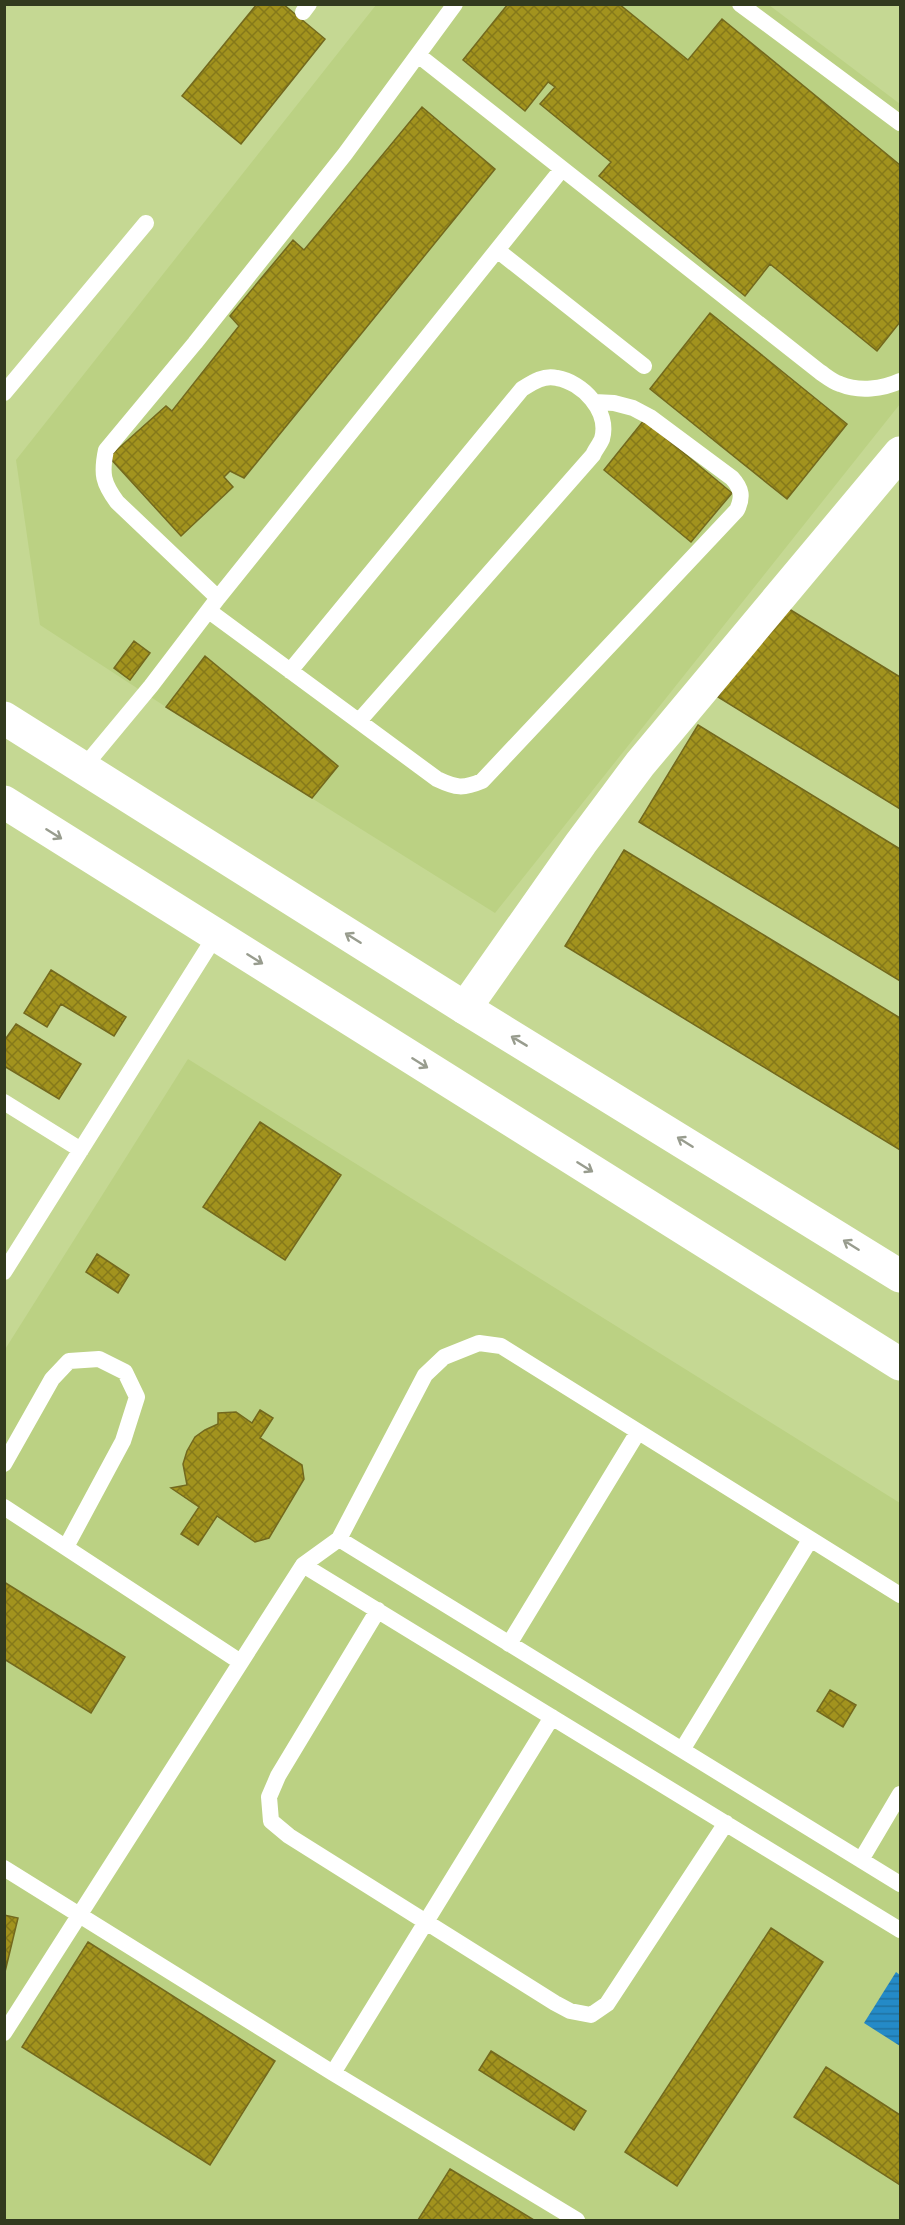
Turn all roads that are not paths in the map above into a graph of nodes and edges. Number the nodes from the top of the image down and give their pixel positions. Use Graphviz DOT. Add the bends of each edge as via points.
graph roads {
  1 [pos="455,4"];
  2 [pos="740,4"];
  3 [pos="418,55"];
  4 [pos="900,123"];
  5 [pos="562,169"];
  6 [pos="146,222"];
  7 [pos="497,250"];
  8 [pos="644,366"];
  9 [pos="900,381"];
  10 [pos="4,393"];
  11 [pos="594,402"];
  12 [pos="900,453"];
  13 [pos="214,605"];
  14 [pos="290,671"];
  15 [pos="6,716"];
  16 [pos="359,721"];
  17 [pos="82,769"];
  18 [pos="4,802"];
  19 [pos="216,935"];
  20 [pos="465,1008"];
  21 [pos="4,1102"];
  22 [pos="81,1150"];
  23 [pos="897,1267"];
  24 [pos="4,1272"];
  25 [pos="900,1364"];
  26 [pos="638,1432"];
  27 [pos="4,1464"];
  28 [pos="4,1507"];
  29 [pos="339,1539"];
  30 [pos="810,1540"];
  31 [pos="66,1547"];
  32 [pos="303,1564"];
  33 [pos="900,1595"];
  34 [pos="378,1610"];
  35 [pos="509,1644"];
  36 [pos="239,1662"];
  37 [pos="552,1717"];
  38 [pos="682,1750"];
  39 [pos="900,1794"];
  40 [pos="726,1823"];
  41 [pos="861,1860"];
  42 [pos="4,1868"];
  43 [pos="900,1884"];
  44 [pos="79,1915"];
  45 [pos="426,1922"];
  46 [pos="900,1930"];
  47 [pos="4,2033"];
  48 [pos="333,2073"];
  49 [pos="577,2220"];
  1 -- 3 [label="lane"];
  2 -- 4 [label="lane"];
  3 -- 5 [label="lane"];
  3 -- 13 [label="lane" via="291,223 106,450 102,469 106,487"];
  5 -- 7 [label="lane"];
  5 -- 9 [label="lane" via="820,372 840,384 865,389"];
  6 -- 10 [label="lane"];
  7 -- 8 [label="lane"];
  7 -- 13 [label="lane"];
  11 -- 14 [label="lane" via="573,384 556,377 537,379 522,389"];
  11 -- 16 [label="lane" via="602,419 602,438 593,455"];
  11 -- 16 [label="lane" via="633,408 650,417 732,478 740,487 742,500 737,510 482,781 467,787 451,786"];
  12 -- 20 [label="main road" via="640,764"];
  13 -- 14 [label="lane"];
  13 -- 17 [label="lane"];
  14 -- 16 [label="lane"];
  15 -- 17 [label="main road"];
  20 -- 17 [label="main road, one-way"];
  18 -- 19 [label="main road, one-way"];
  19 -- 22 [label="lane"];
  19 -- 25 [label="main road, one-way"];
  23 -- 20 [label="main road, one-way"];
  21 -- 22 [label="lane"];
  22 -- 24 [label="lane"];
  26 -- 29 [label="lane" via="501,1346 479,1343 444,1357 425,1375"];
  26 -- 30 [label="lane"];
  26 -- 35 [label="lane"];
  27 -- 31 [label="lane" via="52,1379 69,1361 99,1359 125,1372 137,1397 123,1441"];
  28 -- 31 [label="lane"];
  29 -- 32 [label="lane"];
  29 -- 35 [label="lane"];
  30 -- 33 [label="lane"];
  30 -- 38 [label="lane"];
  31 -- 36 [label="lane"];
  32 -- 34 [label="lane"];
  32 -- 36 [label="lane"];
  34 -- 37 [label="lane"];
  34 -- 45 [label="lane" via="278,1776 269,1797 271,1821"];
  35 -- 38 [label="lane"];
  36 -- 44 [label="lane"];
  37 -- 40 [label="lane"];
  37 -- 45 [label="lane"];
  38 -- 41 [label="lane"];
  39 -- 41 [label="lane"];
  40 -- 45 [label="lane" via="607,2004 591,2015 570,2011"];
  40 -- 46 [label="lane"];
  41 -- 43 [label="lane"];
  42 -- 44 [label="lane"];
  44 -- 47 [label="lane"];
  44 -- 48 [label="lane"];
  45 -- 48 [label="lane"];
  48 -- 49 [label="lane"];
}
